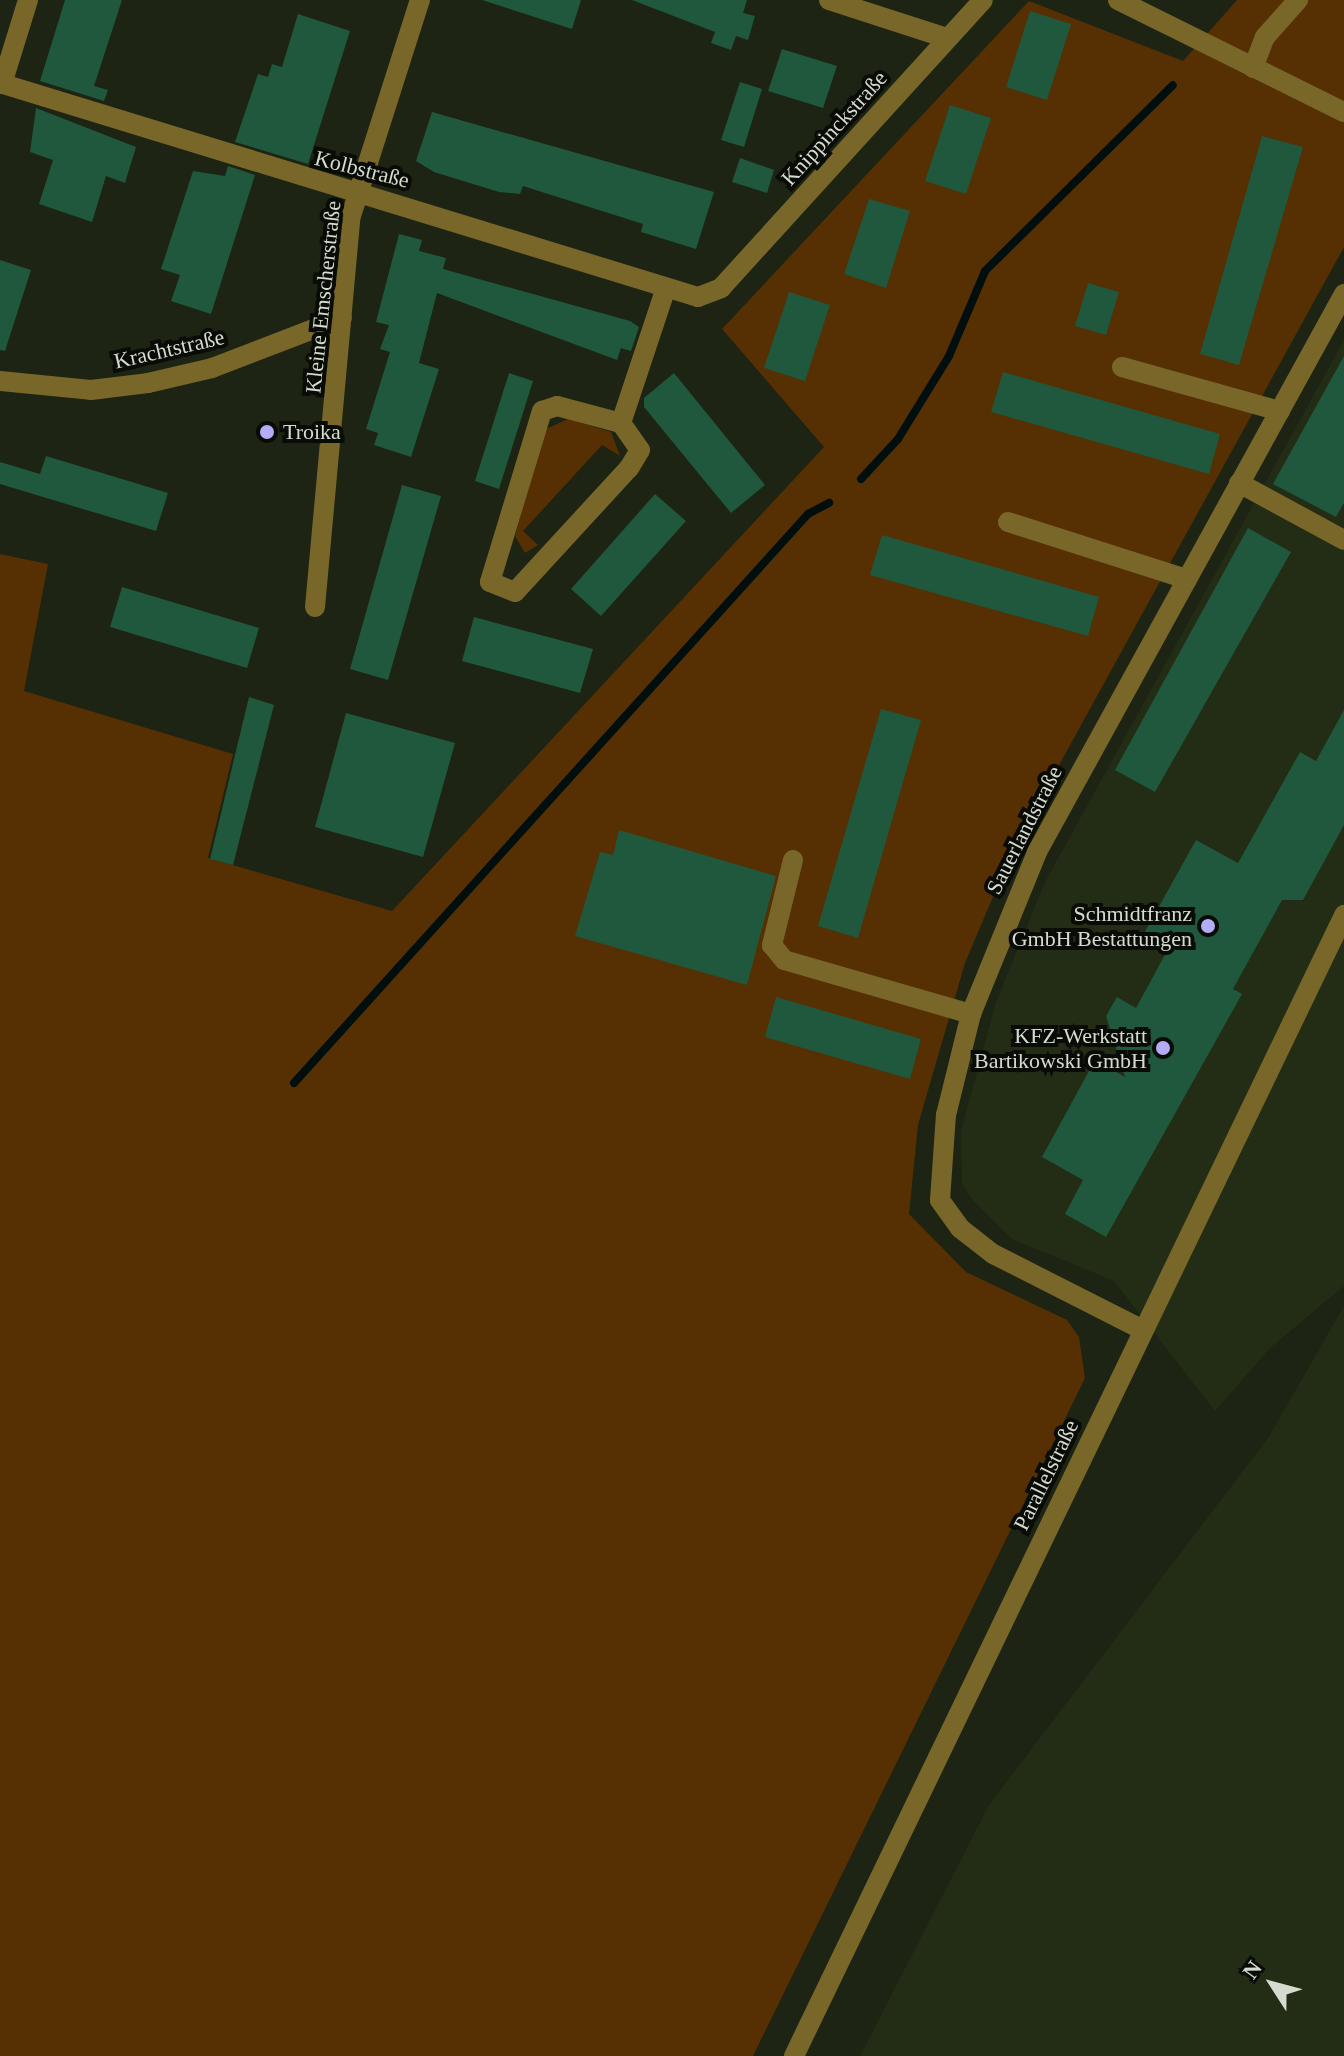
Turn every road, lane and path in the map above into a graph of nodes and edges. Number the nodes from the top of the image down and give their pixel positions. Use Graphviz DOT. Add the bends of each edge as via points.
graph roads {
  1 [pos="28,0"];
  2 [pos="420,0"];
  3 [pos="829,0"];
  4 [pos="983,0"];
  5 [pos="1118,0"];
  6 [pos="1298,0"];
  7 [pos="947,38"];
  8 [pos="1253,68"];
  9 [pos="1,83"];
  10 [pos="1344,112"];
  11 [pos="358,193"];
  12 [pos="666,288"];
  13 [pos="721,288"];
  14 [pos="1341,308"];
  15 [pos="342,318"];
  16 [pos="1122,367"];
  17 [pos="0,381"];
  18 [pos="1280,411"];
  19 [pos="621,423"];
  20 [pos="1239,483"];
  21 [pos="1008,522"];
  22 [pos="1344,540"];
  23 [pos="1187,579"];
  24 [pos="315,607"];
  25 [pos="793,860"];
  26 [pos="1344,915"];
  27 [pos="971,1014"];
  28 [pos="1143,1330"];
  29 [pos="794,2056"];
  1 -- 9 [label="street"];
  2 -- 11 [label="street, Kleine Emscherstraße"];
  3 -- 7 [label="street"];
  4 -- 7 [label="street, Knippinckstraße"];
  5 -- 8 [label="street"];
  6 -- 8 [label="street" via="1265,37"];
  7 -- 13 [label="street, Knippinckstraße"];
  8 -- 10 [label="street"];
  9 -- 11 [label="street, Kolbstraße"];
  11 -- 12 [label="street, Kolbstraße"];
  11 -- 15 [label="street, Kleine Emscherstraße"];
  12 -- 13 [label="street, Kolbstraße" via="698,297"];
  12 -- 19 [label="street"];
  14 -- 18 [label="street, Sauerlandstraße"];
  15 -- 17 [label="street, Krachtstraße" via="212,368 148,383 91,390"];
  15 -- 24 [label="street, Kleine Emscherstraße"];
  16 -- 18 [label="street"];
  18 -- 20 [label="street, Sauerlandstraße"];
  19 -- 19 [label="street" via="557,406 542,411 490,582 515,592 629,468 640,450"];
  20 -- 22 [label="street"];
  20 -- 23 [label="street, Sauerlandstraße"];
  21 -- 23 [label="street"];
  23 -- 27 [label="street, Sauerlandstraße" via="1037,852"];
  25 -- 27 [label="street" via="772,945 784,960"];
  26 -- 28 [label="street, Parallelstraße"];
  27 -- 28 [label="street, Sauerlandstraße" via="946,1115 940,1200 993,1254"];
  28 -- 29 [label="street, Parallelstraße"];
}
